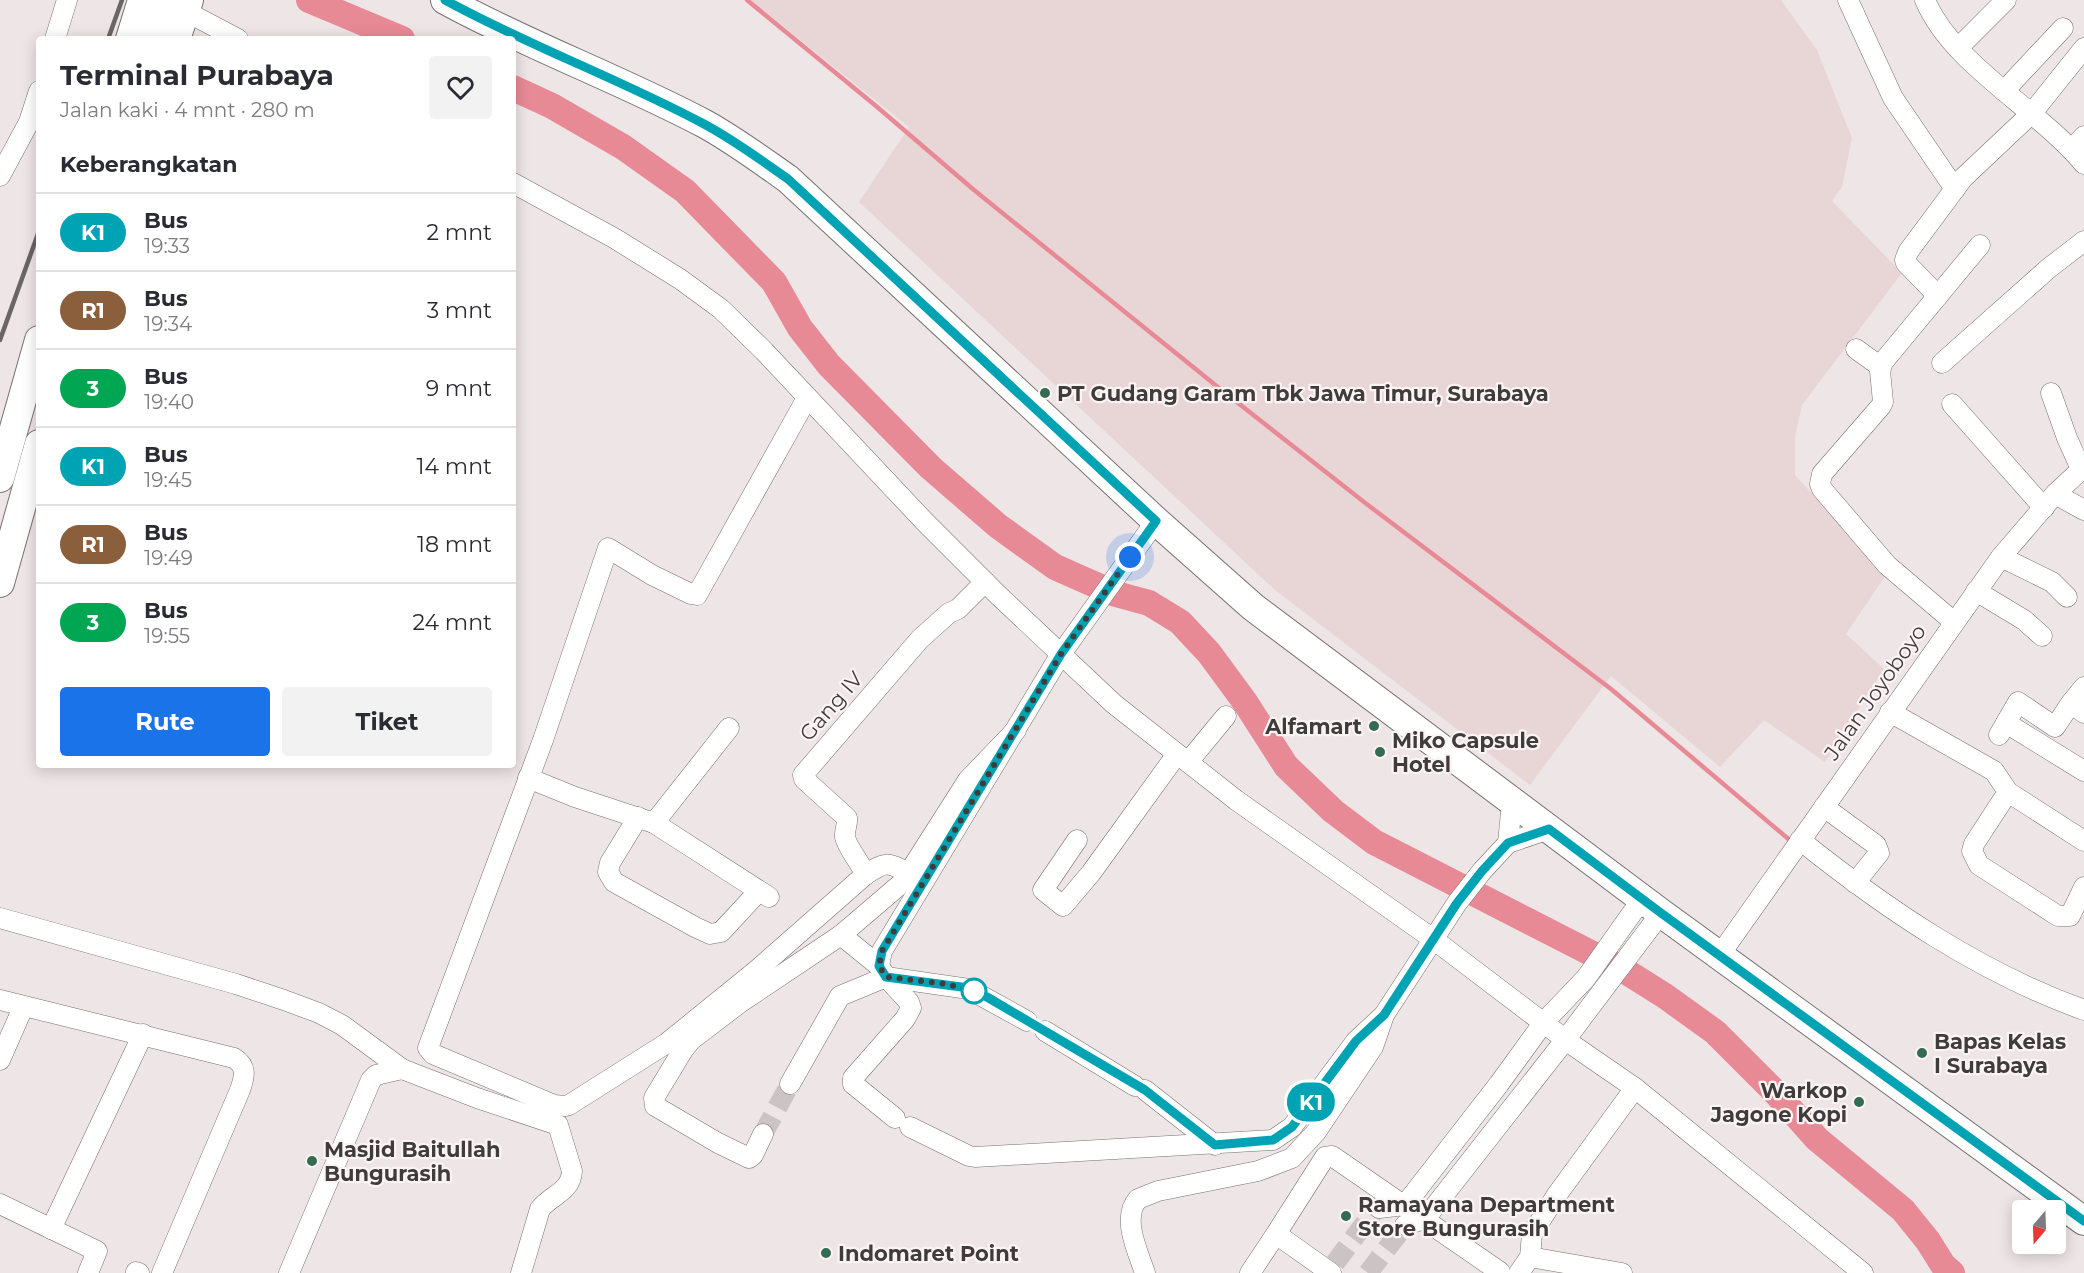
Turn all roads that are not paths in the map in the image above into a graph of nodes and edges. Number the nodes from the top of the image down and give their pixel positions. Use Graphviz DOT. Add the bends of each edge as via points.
graph roads {
  1 [pos="67,0"];
  2 [pos="142,0"];
  3 [pos="445,0"];
  4 [pos="1848,0"];
  5 [pos="1925,0"];
  6 [pos="2006,0"];
  7 [pos="180,4"];
  8 [pos="2063,28"];
  9 [pos="56,36"];
  10 [pos="131,36"];
  11 [pos="155,36"];
  12 [pos="176,36"];
  13 [pos="233,36"];
  14 [pos="515,36"];
  15 [pos="516,37"];
  16 [pos="1958,48"];
  17 [pos="2084,48"];
  18 [pos="2004,91"];
  19 [pos="36,100"];
  20 [pos="2032,113"];
  21 [pos="2080,150"];
  22 [pos="0,176"];
  23 [pos="516,185"];
  24 [pos="1955,189"];
  25 [pos="2084,241"];
  26 [pos="1980,245"];
  27 [pos="1938,296"];
  28 [pos="1856,349"];
  29 [pos="36,351"];
  30 [pos="1942,363"];
  31 [pos="1881,367"];
  32 [pos="2051,393"];
  33 [pos="807,398"];
  34 [pos="1952,404"];
  35 [pos="36,418"];
  36 [pos="36,455"];
  37 [pos="2083,468"];
  38 [pos="0,478"];
  39 [pos="2049,501"];
  40 [pos="2084,510"];
  41 [pos="36,513"];
  42 [pos="1156,521"];
  43 [pos="0,531"];
  44 [pos="2001,557"];
  45 [pos="985,582"];
  46 [pos="0,583"];
  47 [pos="1976,591"];
  48 [pos="2067,597"];
  49 [pos="0,599"];
  50 [pos="1954,622"];
  51 [pos="2043,636"];
  52 [pos="1061,654"];
  53 [pos="2084,687"];
  54 [pos="2077,708"];
  55 [pos="1890,712"];
  56 [pos="1226,716"];
  57 [pos="729,728"];
  58 [pos="1016,730"];
  59 [pos="1183,758"];
  60 [pos="2084,771"];
  61 [pos="528,778"];
  62 [pos="2008,792"];
  63 [pos="1512,802"];
  64 [pos="1824,807"];
  65 [pos="646,820"];
  66 [pos="1549,829"];
  67 [pos="1077,840"];
  68 [pos="2084,841"];
  69 [pos="1508,843"];
  70 [pos="1795,847"];
  71 [pos="908,873"];
  72 [pos="865,875"];
  73 [pos="1855,883"];
  74 [pos="2084,887"];
  75 [pos="1651,906"];
  76 [pos="0,918"];
  77 [pos="841,935"];
  78 [pos="1433,939"];
  79 [pos="1719,956"];
  80 [pos="883,971"];
  81 [pos="1589,973"];
  82 [pos="1606,985"];
  83 [pos="0,1000"];
  84 [pos="2084,1010"];
  85 [pos="21,1012"];
  86 [pos="1384,1015"];
  87 [pos="1027,1021"];
  88 [pos="1544,1022"];
  89 [pos="1045,1031"];
  90 [pos="143,1034"];
  91 [pos="1566,1039"];
  92 [pos="0,1060"];
  93 [pos="402,1069"];
  94 [pos="488,1078"];
  95 [pos="790,1084"];
  96 [pos="1498,1084"];
  97 [pos="1635,1088"];
  98 [pos="477,1098"];
  99 [pos="1519,1099"];
  100 [pos="763,1134"];
  101 [pos="1215,1145"];
  102 [pos="0,1204"];
  103 [pos="1405,1205"];
  104 [pos="1379,1208"];
  105 [pos="1425,1219"];
  106 [pos="2084,1221"];
  107 [pos="1405,1225"];
  108 [pos="51,1229"];
  109 [pos="1275,1233"];
  110 [pos="1516,1267"];
  111 [pos="1330,1270"];
  112 [pos="88,1273"];
  113 [pos="162,1273"];
  114 [pos="290,1273"];
  115 [pos="520,1273"];
  116 [pos="1145,1273"];
  117 [pos="1250,1273"];
  118 [pos="1622,1273"];
  119 [pos="1863,1273"];
  1 -- 9 [label="street"];
  2 -- 10 [label="highway"];
  3 -- 14 [label="highway"];
  4 -- 24 [label="street" via="1893,98"];
  5 -- 16 [label="street" via="1939,27"];
  6 -- 16 [label="street"];
  7 -- 11 [label="highway"];
  7 -- 12 [label="highway"];
  7 -- 13 [label="street"];
  8 -- 18 [label="street"];
  15 -- 42 [label="highway" via="706,124 788,179"];
  16 -- 18 [label="street"];
  17 -- 20 [label="street"];
  18 -- 20 [label="street"];
  19 -- 22 [label="street"];
  20 -- 21 [label="street"];
  20 -- 24 [label="street"];
  23 -- 33 [label="street" via="614,238 721,309"];
  24 -- 27 [label="street" via="1905,260"];
  25 -- 30 [label="street" via="2049,267"];
  26 -- 27 [label="street"];
  27 -- 31 [label="street"];
  28 -- 31 [label="street"];
  29 -- 38 [label="highway"];
  31 -- 50 [label="street" via="1881,406 1822,474 1820,484 1887,565"];
  32 -- 37 [label="street"];
  33 -- 45 [label="street"];
  33 -- 61 [label="street" via="697,595 652,575 608,548"];
  34 -- 39 [label="street"];
  35 -- 43 [label="highway"];
  36 -- 46 [label="highway"];
  37 -- 39 [label="street, Jalan Joyoboyo"];
  39 -- 40 [label="street"];
  39 -- 44 [label="street, Jalan Joyoboyo"];
  41 -- 49 [label="highway" via="24,554"];
  42 -- 52 [label="street"];
  42 -- 63 [label="highway" via="1253,607"];
  44 -- 47 [label="street, Jalan Joyoboyo"];
  44 -- 48 [label="street" via="2052,582"];
  45 -- 52 [label="street"];
  45 -- 72 [label="street, Gang IV" via="920,639 803,774 847,818 844,833"];
  47 -- 50 [label="street, Jalan Joyoboyo"];
  47 -- 51 [label="street"];
  50 -- 55 [label="street, Jalan Joyoboyo"];
  52 -- 58 [label="street"];
  52 -- 59 [label="street" via="1114,704"];
  53 -- 54 [label="street"];
  54 -- 60 [label="street" via="2055,727 2019,702 2002,729"];
  55 -- 62 [label="street" via="1994,771"];
  55 -- 64 [label="street, Jalan Joyoboyo"];
  56 -- 59 [label="street"];
  57 -- 65 [label="street"];
  58 -- 71 [label="street" via="968,780"];
  58 -- 80 [label="street" via="882,951"];
  59 -- 67 [label="street" via="1063,906 1043,890"];
  59 -- 78 [label="street"];
  61 -- 65 [label="street"];
  61 -- 94 [label="street" via="428,1048 433,1054"];
  62 -- 68 [label="street"];
  62 -- 74 [label="street" via="1974,844 1972,851 1978,865 2058,916 2070,916"];
  63 -- 66 [label="highway"];
  63 -- 69 [label="street"];
  64 -- 70 [label="street, Jalan Joyoboyo"];
  64 -- 73 [label="street" via="1876,845 1879,853"];
  65 -- 65 [label="street" via="764,894 721,932 710,934 614,882 608,872 610,863"];
  66 -- 69 [label="street"];
  66 -- 75 [label="highway"];
  69 -- 78 [label="street" via="1482,871"];
  70 -- 73 [label="street"];
  70 -- 79 [label="street, Jalan Joyoboyo"];
  71 -- 72 [label="street" via="886,864"];
  71 -- 77 [label="street" via="903,882"];
  72 -- 94 [label="street" via="666,1043 569,1105 554,1105"];
  73 -- 84 [label="street" via="1936,938 2009,978"];
  75 -- 79 [label="highway"];
  75 -- 81 [label="street" via="1610,944"];
  75 -- 82 [label="street" via="1627,957"];
  76 -- 93 [label="street" via="236,984 319,1013"];
  77 -- 80 [label="street"];
  77 -- 100 [label="street" via="691,1040 654,1098 655,1106 749,1158"];
  78 -- 86 [label="street"];
  78 -- 88 [label="street"];
  79 -- 106 [label="highway"];
  80 -- 87 [label="street" via="969,988"];
  80 -- 95 [label="street" via="840,996"];
  80 -- 101 [label="street" via="911,1008 852,1082 903,1123 969,1156"];
  81 -- 82 [label="street"];
  81 -- 88 [label="street"];
  82 -- 91 [label="street"];
  83 -- 90 [label="street"];
  85 -- 92 [label="street"];
  86 -- 101 [label="street" via="1356,1041 1292,1127 1273,1140"];
  86 -- 116 [label="street" via="1373,1047 1316,1132 1292,1158 1258,1171 1158,1191 1138,1199 1131,1211 1131,1223"];
  88 -- 91 [label="street"];
  88 -- 96 [label="street"];
  89 -- 101 [label="street" via="1140,1088"];
  90 -- 108 [label="street"];
  90 -- 113 [label="street" via="234,1058 245,1072"];
  91 -- 97 [label="street"];
  91 -- 99 [label="street"];
  93 -- 98 [label="street"];
  93 -- 114 [label="street" via="376,1075 371,1080"];
  94 -- 98 [label="street"];
  96 -- 99 [label="street"];
  96 -- 103 [label="street"];
  97 -- 110 [label="street" via="1556,1196"];
  97 -- 119 [label="street"];
  98 -- 115 [label="street" via="558,1125 572,1171 569,1185 540,1209"];
  99 -- 105 [label="street"];
  102 -- 108 [label="street"];
  103 -- 104 [label="street"];
  103 -- 105 [label="street"];
  103 -- 109 [label="street" via="1328,1156"];
  105 -- 107 [label="street"];
  105 -- 110 [label="street"];
  108 -- 112 [label="street" via="97,1251"];
  109 -- 111 [label="street"];
  109 -- 117 [label="street"];
  110 -- 118 [label="street"];
}
